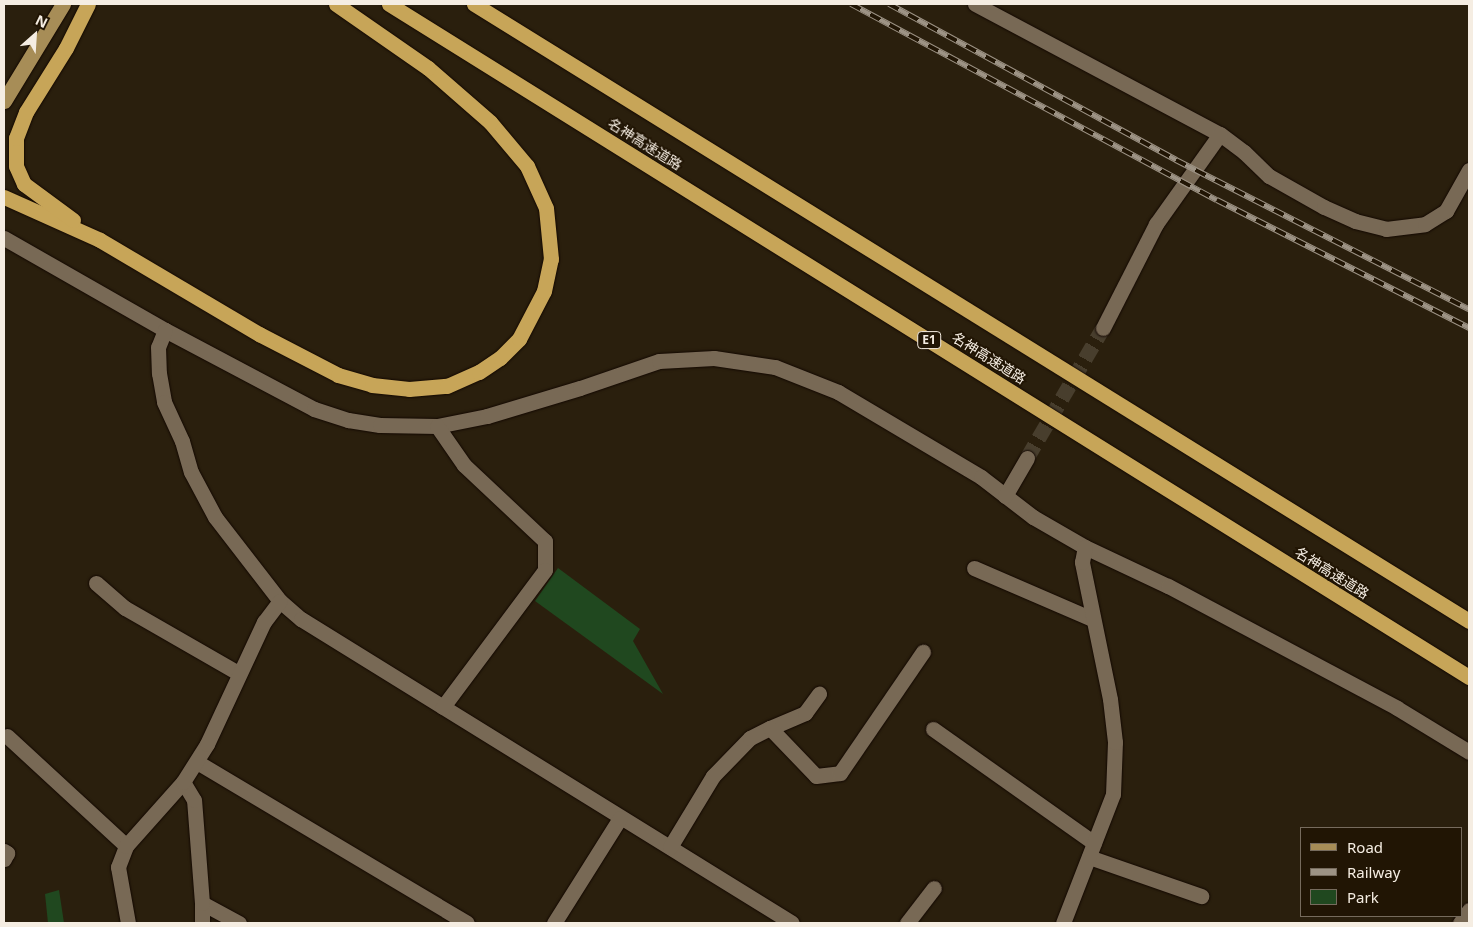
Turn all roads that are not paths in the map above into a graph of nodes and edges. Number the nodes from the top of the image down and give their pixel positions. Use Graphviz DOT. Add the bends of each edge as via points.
graph roads {
  1 [pos="63,4"];
  2 [pos="88,4"];
  3 [pos="336,4"];
  4 [pos="389,4"];
  5 [pos="474,4"];
  6 [pos="975,4"];
  7 [pos="4,101"];
  8 [pos="1220,134"];
  9 [pos="1469,170"];
  10 [pos="4,197"];
  11 [pos="4,238"];
  12 [pos="100,240"];
  13 [pos="1102,328"];
  14 [pos="165,330"];
  15 [pos="437,426"];
  16 [pos="1026,458"];
  17 [pos="1005,496"];
  18 [pos="1085,547"];
  19 [pos="974,568"];
  20 [pos="96,583"];
  21 [pos="280,601"];
  22 [pos="1092,619"];
  23 [pos="1469,621"];
  24 [pos="923,652"];
  25 [pos="238,673"];
  26 [pos="1469,677"];
  27 [pos="819,694"];
  28 [pos="443,707"];
  29 [pos="770,728"];
  30 [pos="933,729"];
  31 [pos="7,736"];
  32 [pos="1469,752"];
  33 [pos="197,762"];
  34 [pos="183,782"];
  35 [pos="620,818"];
  36 [pos="126,846"];
  37 [pos="670,847"];
  38 [pos="1091,850"];
  39 [pos="4,851"];
  40 [pos="4,859"];
  41 [pos="934,888"];
  42 [pos="1201,896"];
  43 [pos="202,902"];
  44 [pos="1469,910"];
  45 [pos="128,923"];
  46 [pos="202,923"];
  47 [pos="239,923"];
  48 [pos="468,923"];
  49 [pos="554,923"];
  50 [pos="792,923"];
  51 [pos="907,923"];
  52 [pos="1064,923"];
  53 [pos="1460,923"];
  1 -- 7 [label="main road"];
  2 -- 12 [label="highway" via="66,48 26,112 16,138 16,166 24,184"];
  3 -- 12 [label="highway" via="428,68 490,122 527,166 546,208 551,259 544,291 533,316 500,358 479,372 447,386 409,389 372,385 338,375 259,334"];
  4 -- 26 [label="highway, 名神高速道路 / E1"];
  5 -- 23 [label="highway, 名神高速道路"];
  6 -- 8 [label="street"];
  8 -- 9 [label="street" via="1269,176 1324,208 1386,229 1425,224 1446,212"];
  8 -- 13 [label="street" via="1156,224"];
  10 -- 12 [label="highway"];
  11 -- 14 [label="street"];
  14 -- 15 [label="street" via="314,409 348,420 380,425"];
  14 -- 21 [label="street" via="158,347 164,402 182,441 191,472 215,517"];
  15 -- 17 [label="street" via="496,413 659,361 714,358 776,367 838,392 981,477"];
  15 -- 28 [label="street" via="464,465 544,541 545,570"];
  16 -- 17 [label="street"];
  17 -- 18 [label="street" via="1033,517"];
  18 -- 22 [label="street" via="1082,562"];
  18 -- 32 [label="street" via="1168,586 1397,708"];
  19 -- 22 [label="street"];
  20 -- 25 [label="street" via="126,608"];
  21 -- 25 [label="street" via="264,622"];
  21 -- 28 [label="street" via="301,619"];
  22 -- 38 [label="street" via="1110,699 1115,742 1113,794"];
  24 -- 29 [label="street" via="840,773 816,776"];
  25 -- 33 [label="street"];
  27 -- 29 [label="street" via="805,713"];
  28 -- 35 [label="street"];
  29 -- 37 [label="street" via="750,738 713,776"];
  30 -- 38 [label="street"];
  31 -- 36 [label="street"];
  33 -- 34 [label="street"];
  33 -- 48 [label="street"];
  34 -- 36 [label="street"];
  34 -- 43 [label="street" via="194,800"];
  35 -- 37 [label="street"];
  35 -- 49 [label="street"];
  36 -- 45 [label="street" via="118,867"];
  37 -- 50 [label="street"];
  38 -- 42 [label="street"];
  38 -- 52 [label="street"];
  39 -- 40 [label="street" via="7,853"];
  41 -- 51 [label="street"];
  43 -- 46 [label="street"];
  43 -- 47 [label="street"];
  44 -- 53 [label="street"];
}
